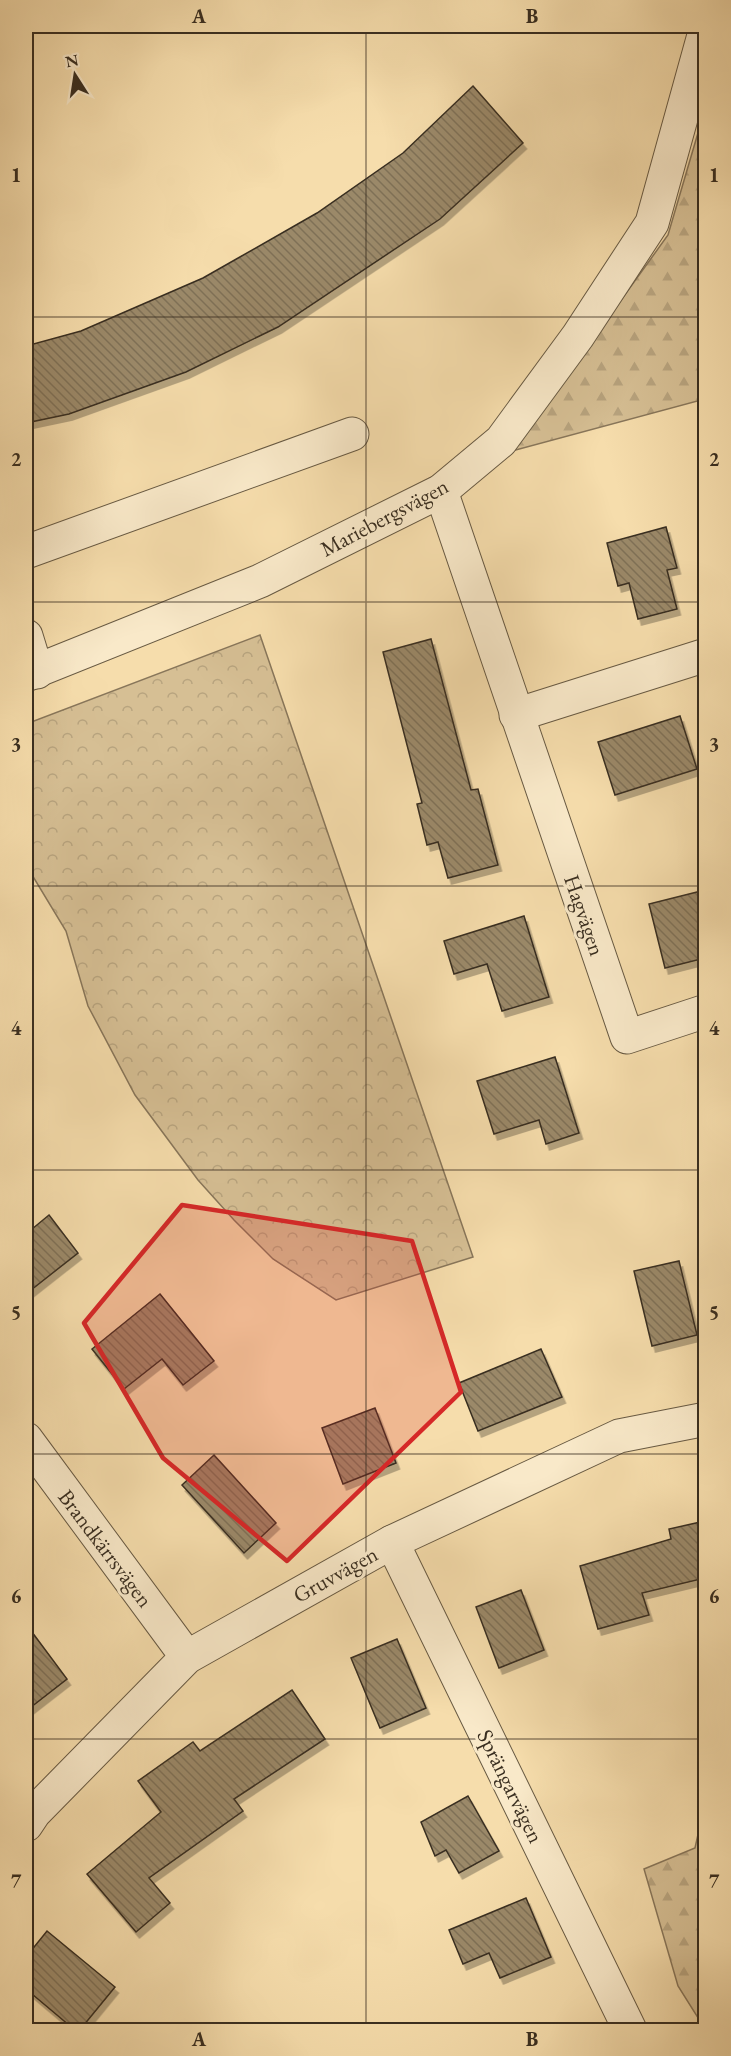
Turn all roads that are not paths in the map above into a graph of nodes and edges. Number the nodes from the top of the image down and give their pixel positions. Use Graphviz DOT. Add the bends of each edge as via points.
graph roads {
  1 [pos="705,28"];
  2 [pos="352,434"];
  3 [pos="441,491"];
  4 [pos="26,552"];
  5 [pos="26,636"];
  6 [pos="705,655"];
  7 [pos="31,674"];
  8 [pos="516,715"];
  9 [pos="705,1011"];
  10 [pos="705,1419"];
  11 [pos="26,1439"];
  12 [pos="392,1542"];
  13 [pos="187,1657"];
  14 [pos="26,1825"];
  15 [pos="630,2031"];
  1 -- 3 [label="street, Mariebergsvägen" via="652,222 578,336 501,441"];
  2 -- 4 [label="street"];
  3 -- 7 [label="street, Mariebergsvägen" via="260,581"];
  3 -- 8 [label="street, Hagvägen"];
  5 -- 7 [label="street"];
  6 -- 8 [label="street"];
  8 -- 9 [label="street, Hagvägen" via="627,1036"];
  10 -- 12 [label="street, Gruvvägen" via="619,1436"];
  11 -- 13 [label="street, Brandkärrsvägen"];
  12 -- 13 [label="street, Gruvvägen"];
  12 -- 15 [label="street, Sprängarvägen"];
  13 -- 14 [label="street, Gruvvägen"];
}
